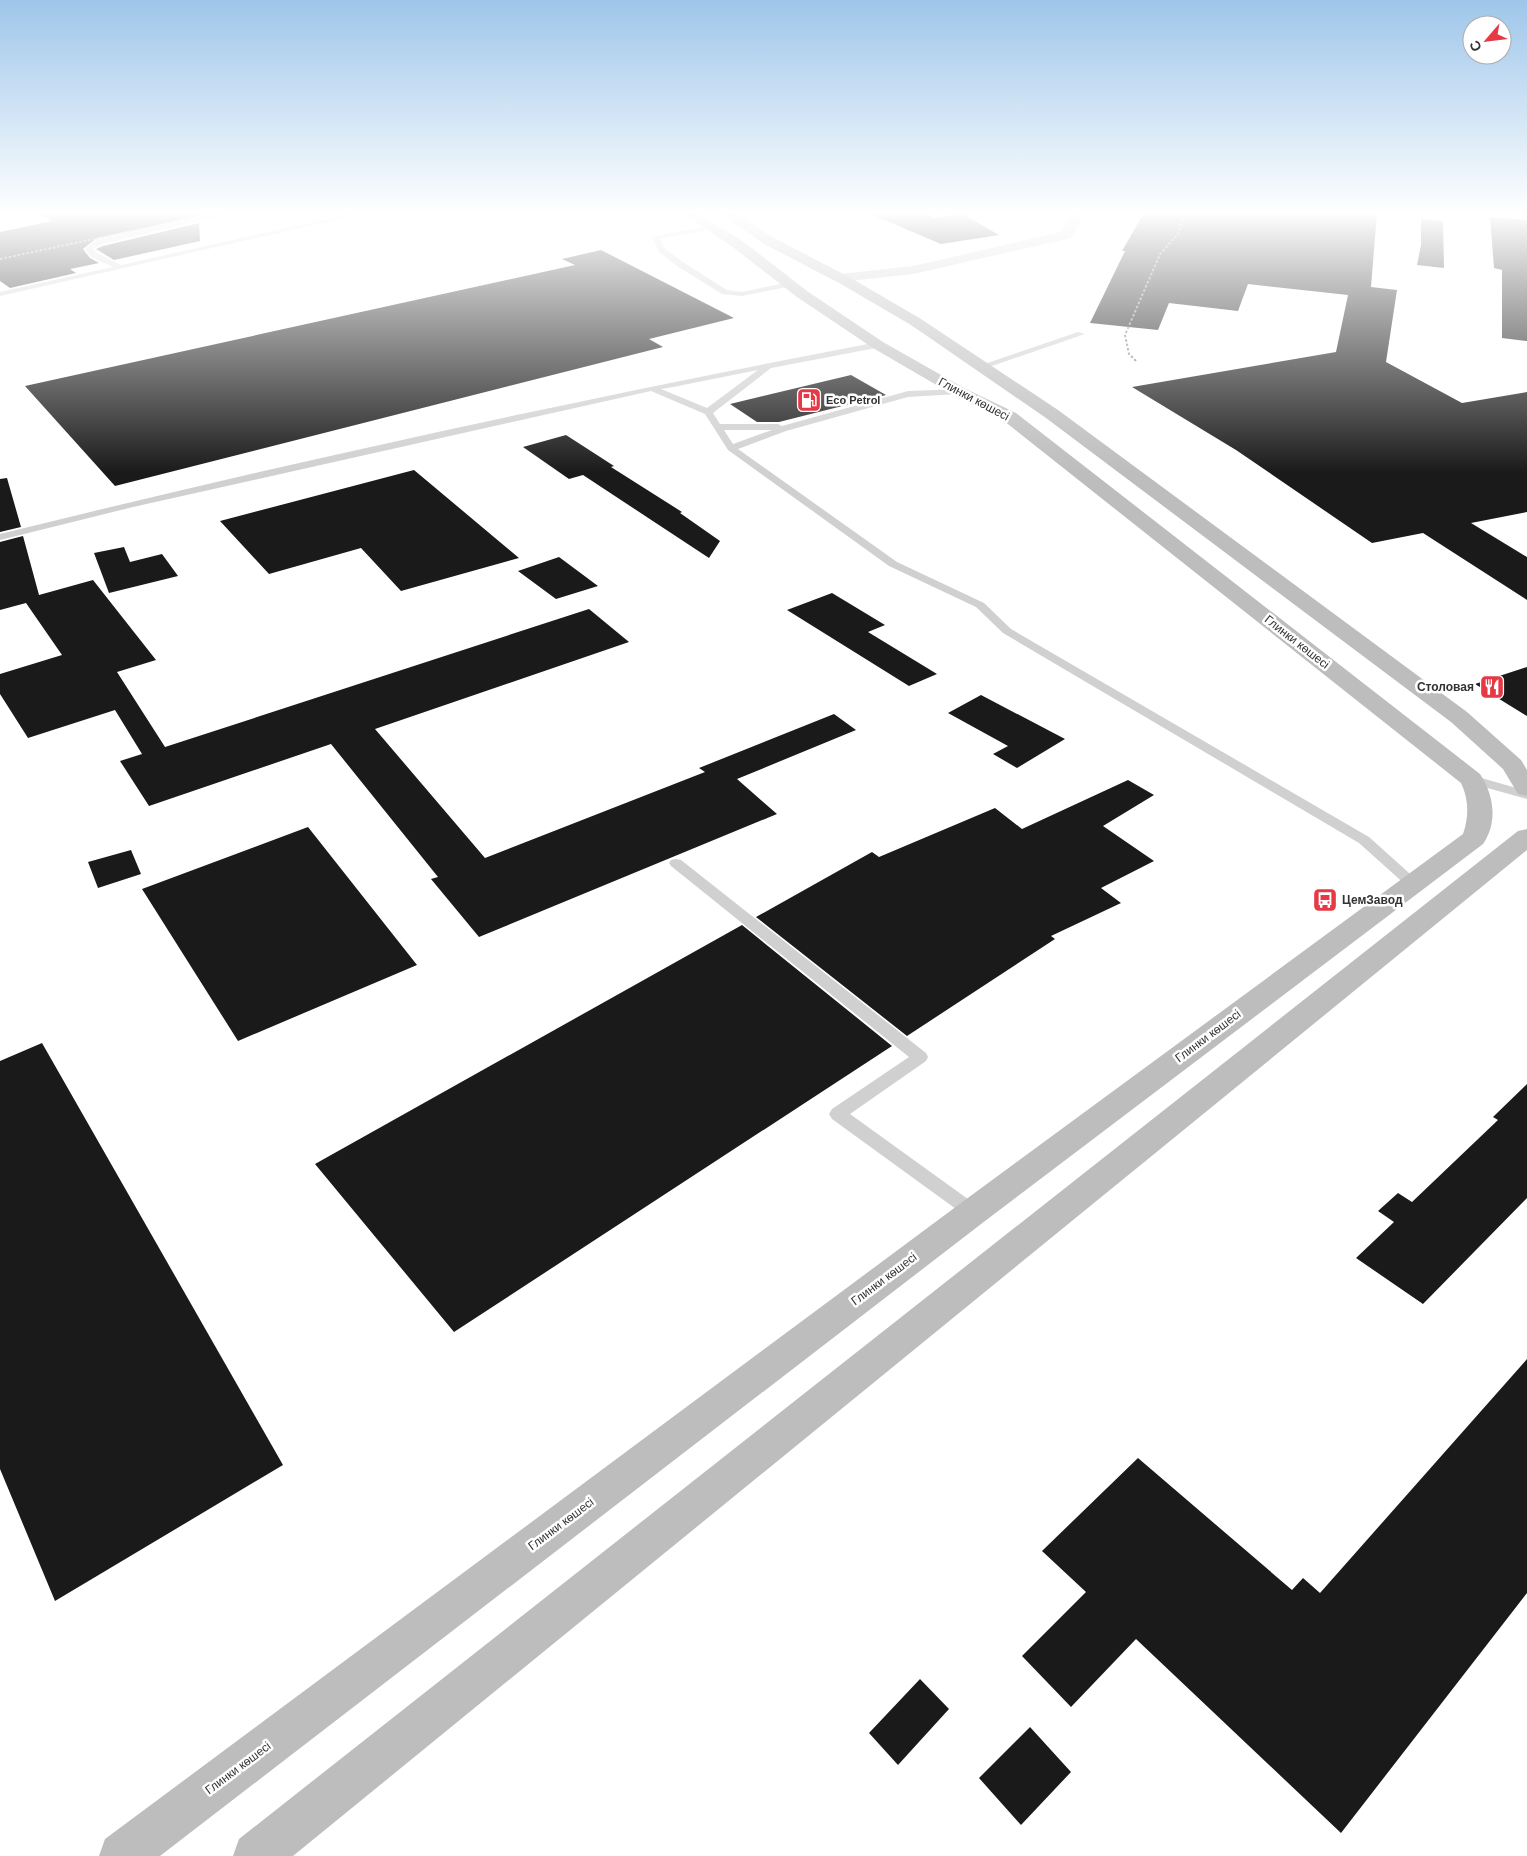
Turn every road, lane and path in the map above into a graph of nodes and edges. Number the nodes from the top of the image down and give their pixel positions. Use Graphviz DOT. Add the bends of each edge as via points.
graph roads {
  1 [pos="823,300"];
  2 [pos="878,300"];
  3 [pos="1081,334"];
  4 [pos="878,345"];
  5 [pos="771,366"];
  6 [pos="980,367"];
  7 [pos="925,372"];
  8 [pos="653,389"];
  9 [pos="958,391"];
  10 [pos="708,412"];
  11 [pos="717,427"];
  12 [pos="792,427"];
  13 [pos="730,448"];
  14 [pos="0,537"];
  15 [pos="1471,778"];
  16 [pos="1527,788"];
  17 [pos="1527,795"];
  18 [pos="1527,837"];
  19 [pos="676,863"];
  20 [pos="1413,884"];
  21 [pos="973,1212"];
  22 [pos="122,1856"];
  23 [pos="256,1856"];
  1 -- 4 [label="main road, Глинки көшесі"];
  2 -- 6 [label="main road"];
  3 -- 6 [label="lane"];
  4 -- 5 [label="lane"];
  4 -- 7 [label="main road, Глинки көшесі"];
  5 -- 8 [label="lane"];
  5 -- 10 [label="lane"];
  6 -- 7 [label="main road" via="953,374"];
  6 -- 16 [label="main road" via="1052,414 1459,717 1512,765"];
  7 -- 9 [label="main road, Глинки көшесі"];
  8 -- 10 [label="lane"];
  8 -- 14 [label="lane" via="133,504"];
  9 -- 12 [label="lane" via="908,394"];
  9 -- 15 [label="main road, Глинки көшесі" via="1010,417"];
  10 -- 11 [label="lane"];
  11 -- 12 [label="lane"];
  11 -- 13 [label="lane"];
  12 -- 13 [label="lane"];
  13 -- 20 [label="lane" via="893,564 980,605 1008,631 1364,840"];
  15 -- 17 [label="lane"];
  15 -- 20 [label="main road, Глинки көшесі" via="1481,804 1481,821 1474,838"];
  18 -- 23 [label="main road"];
  19 -- 21 [label="lane" via="920,1057 838,1114"];
  20 -- 21 [label="main road, Глинки көшесі"];
  21 -- 22 [label="main road, Глинки көшесі"];
}
